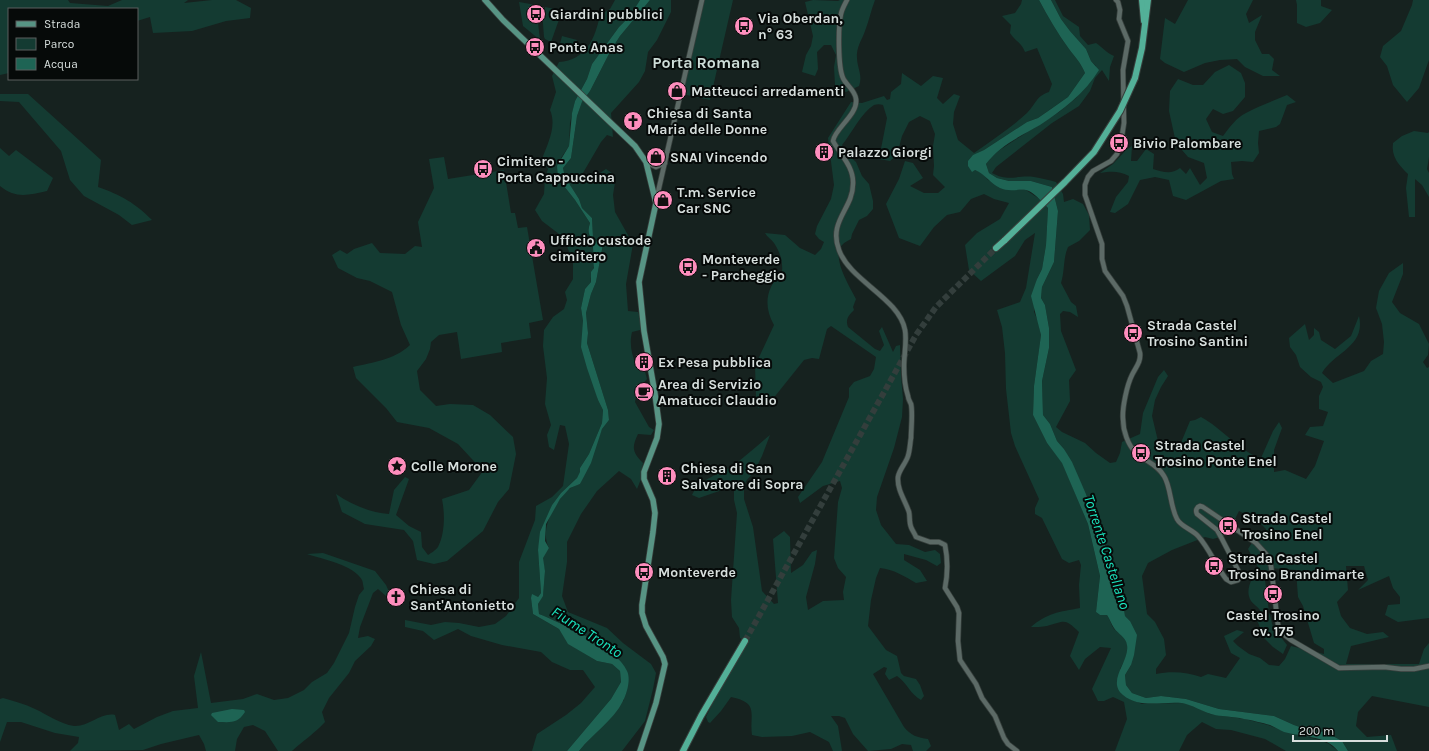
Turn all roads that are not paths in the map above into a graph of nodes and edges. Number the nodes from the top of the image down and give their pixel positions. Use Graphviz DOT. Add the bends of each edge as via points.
graph roads {
  1 [pos="485,0"];
  2 [pos="702,0"];
  3 [pos="847,0"];
  4 [pos="1116,0"];
  5 [pos="1142,0"];
  6 [pos="1149,0"];
  7 [pos="1145,31"];
  8 [pos="646,162"];
  9 [pos="665,163"];
  10 [pos="656,203"];
  11 [pos="996,248"];
  12 [pos="745,641"];
  13 [pos="1429,666"];
  14 [pos="640,751"];
  15 [pos="683,751"];
  16 [pos="1017,751"];
  1 -- 8 [label="main road" via="635,146"];
  2 -- 9 [label="street"];
  3 -- 16 [label="street" via="841,12 839,45 843,78 856,99 855,106 833,141 846,160 853,183 849,200 838,222 838,249 844,260 902,321 905,330 904,367 907,395 911,405 911,438 908,455 898,477 900,493 910,513 911,526 916,537 945,545 948,561 945,588 959,613 960,660 995,716 1004,738"];
  4 -- 13 [label="street" via="1120,10 1119,19 1128,41 1123,70 1124,123 1121,142 1117,154 1111,161 1093,171 1088,177 1085,195 1102,244 1105,271 1123,296 1140,353 1138,365 1130,381 1123,414 1124,429 1131,446 1136,453 1160,470 1165,477 1178,521 1198,535 1223,576 1229,581 1238,580 1239,572 1222,539 1216,530 1197,514 1197,508 1203,507 1263,549 1270,562 1278,625 1282,633 1291,640 1339,668 1414,669"];
  5 -- 7 [label="highway"];
  6 -- 7 [label="highway"];
  7 -- 11 [label="highway, bridge" via="1134,78 1120,111 1094,152"];
  8 -- 9 [label="street" via="656,167"];
  8 -- 10 [label="main road"];
  9 -- 10 [label="street"];
  10 -- 14 [label="main road" via="639,282 659,426 656,442 644,472 655,513 642,605 644,622 666,664"];
  12 -- 15 [label="highway"];
}
